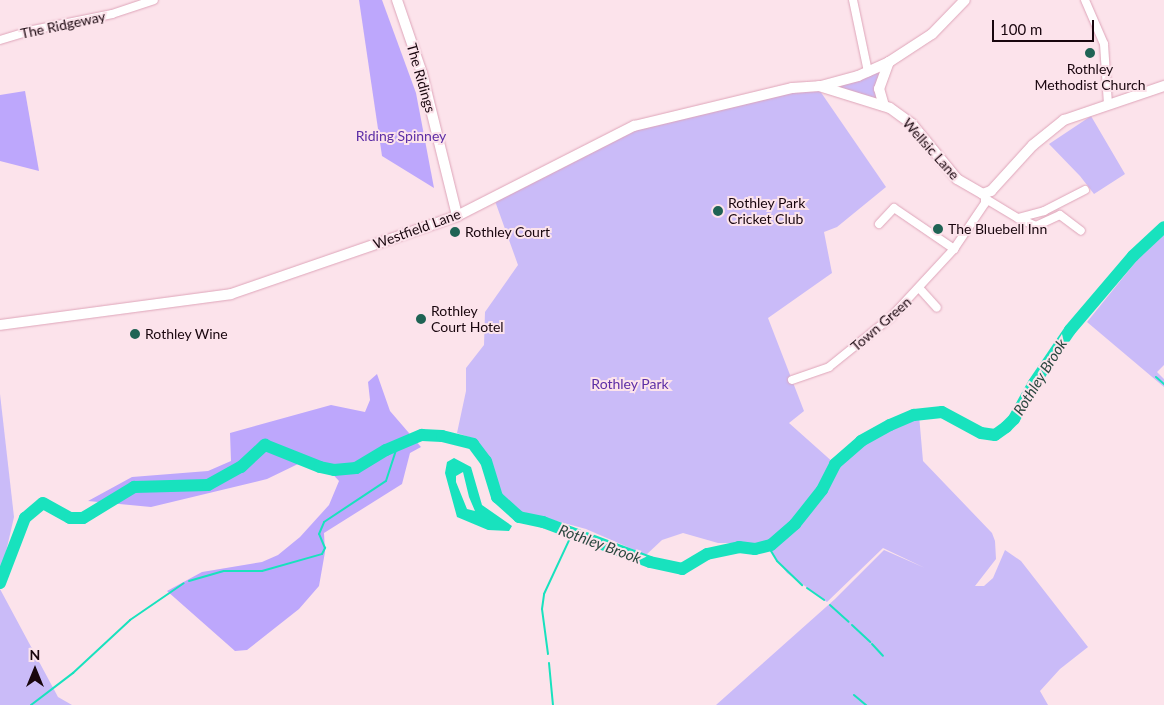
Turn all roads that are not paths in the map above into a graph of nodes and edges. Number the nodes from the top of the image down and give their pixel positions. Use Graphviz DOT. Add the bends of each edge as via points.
graph roads {
  1 [pos="154,0"];
  2 [pos="396,0"];
  3 [pos="853,0"];
  4 [pos="965,0"];
  5 [pos="1084,0"];
  6 [pos="0,40"];
  7 [pos="889,62"];
  8 [pos="868,72"];
  9 [pos="819,86"];
  10 [pos="1164,86"];
  11 [pos="1108,104"];
  12 [pos="884,106"];
  13 [pos="1085,190"];
  14 [pos="986,196"];
  15 [pos="457,216"];
  16 [pos="1018,218"];
  17 [pos="879,224"];
  18 [pos="1079,227"];
  19 [pos="954,248"];
  20 [pos="920,289"];
  21 [pos="937,308"];
  22 [pos="0,324"];
  23 [pos="792,380"];
  1 -- 6 [label="street, The Ridgeway" via="112,14"];
  2 -- 15 [label="street, The Ridings" via="422,72"];
  3 -- 8 [label="street"];
  4 -- 7 [label="street, Westfield Lane" via="932,34"];
  5 -- 11 [label="street" via="1104,44"];
  7 -- 8 [label="street, Westfield Lane"];
  7 -- 12 [label="street" via="879,89"];
  8 -- 9 [label="street, Westfield Lane"];
  9 -- 12 [label="street, Wellsic Lane"];
  9 -- 15 [label="street, Westfield Lane" via="750,97 642,123"];
  10 -- 11 [label="street"];
  11 -- 14 [label="street" via="1059,123"];
  12 -- 14 [label="street, Wellsic Lane" via="912,124 957,180"];
  13 -- 16 [label="street" via="1044,211"];
  14 -- 16 [label="street"];
  14 -- 19 [label="street, Town Green"];
  15 -- 22 [label="street, Westfield Lane" via="231,294"];
  16 -- 18 [label="street" via="1036,226 1057,215"];
  17 -- 19 [label="street" via="894,208"];
  19 -- 20 [label="street, Town Green"];
  20 -- 21 [label="street"];
  20 -- 23 [label="street, Town Green" via="865,340 828,367"];
}
